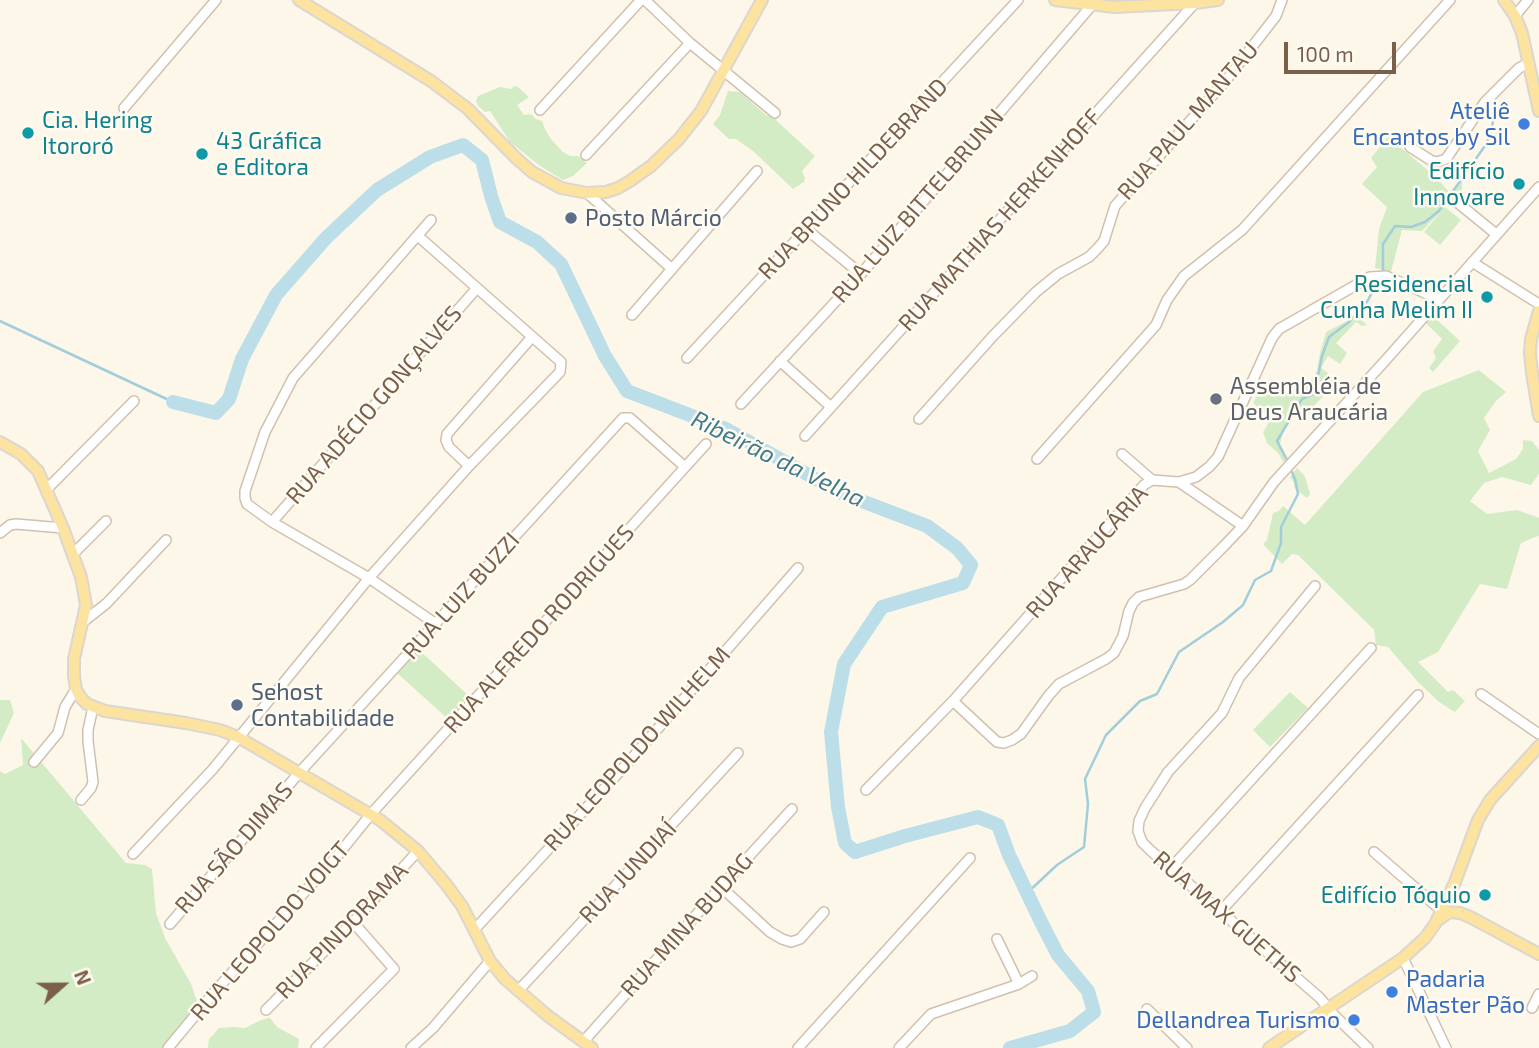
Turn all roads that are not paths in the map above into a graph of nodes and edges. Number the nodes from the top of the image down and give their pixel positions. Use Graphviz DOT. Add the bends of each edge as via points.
graph roads {
  1 [pos="216,0"];
  2 [pos="299,0"];
  3 [pos="643,0"];
  4 [pos="762,0"];
  5 [pos="1018,0"];
  6 [pos="1055,0"];
  7 [pos="1218,0"];
  8 [pos="1282,0"];
  9 [pos="1450,0"];
  10 [pos="1504,0"];
  11 [pos="1528,0"];
  12 [pos="1195,4"];
  13 [pos="1092,5"];
  14 [pos="1515,16"];
  15 [pos="690,43"];
  16 [pos="1529,63"];
  17 [pos="723,71"];
  18 [pos="124,107"];
  19 [pos="540,110"];
  20 [pos="1539,111"];
  21 [pos="775,113"];
  22 [pos="1410,147"];
  23 [pos="586,155"];
  24 [pos="757,171"];
  25 [pos="1539,187"];
  26 [pos="587,194"];
  27 [pos="1458,202"];
  28 [pos="431,220"];
  29 [pos="806,229"];
  30 [pos="1496,234"];
  31 [pos="418,236"];
  32 [pos="1472,262"];
  33 [pos="672,270"];
  34 [pos="861,274"];
  35 [pos="477,288"];
  36 [pos="1439,299"];
  37 [pos="1539,304"];
  38 [pos="1539,311"];
  39 [pos="632,315"];
  40 [pos="1537,324"];
  41 [pos="531,337"];
  42 [pos="687,358"];
  43 [pos="780,361"];
  44 [pos="134,401"];
  45 [pos="741,404"];
  46 [pos="831,407"];
  47 [pos="1539,416"];
  48 [pos="919,419"];
  49 [pos="805,436"];
  50 [pos="0,442"];
  51 [pos="706,444"];
  52 [pos="1122,454"];
  53 [pos="1037,459"];
  54 [pos="469,466"];
  55 [pos="684,467"];
  56 [pos="1152,480"];
  57 [pos="1179,482"];
  58 [pos="47,489"];
  59 [pos="106,521"];
  60 [pos="271,522"];
  61 [pos="1243,526"];
  62 [pos="63,528"];
  63 [pos="0,533"];
  64 [pos="166,540"];
  65 [pos="73,554"];
  66 [pos="798,568"];
  67 [pos="369,578"];
  68 [pos="1315,586"];
  69 [pos="83,622"];
  70 [pos="436,624"];
  71 [pos="1371,648"];
  72 [pos="76,689"];
  73 [pos="1481,694"];
  74 [pos="1418,695"];
  75 [pos="953,701"];
  76 [pos="93,707"];
  77 [pos="1539,734"];
  78 [pos="238,737"];
  79 [pos="1539,746"];
  80 [pos="738,752"];
  81 [pos="34,762"];
  82 [pos="299,773"];
  83 [pos="866,790"];
  84 [pos="81,800"];
  85 [pos="792,809"];
  86 [pos="371,814"];
  87 [pos="418,851"];
  88 [pos="1374,852"];
  89 [pos="133,854"];
  90 [pos="970,858"];
  91 [pos="1171,868"];
  92 [pos="1455,882"];
  93 [pos="721,887"];
  94 [pos="1441,911"];
  95 [pos="824,912"];
  96 [pos="1220,912"];
  97 [pos="1470,916"];
  98 [pos="353,922"];
  99 [pos="170,923"];
  100 [pos="1435,924"];
  101 [pos="475,929"];
  102 [pos="997,939"];
  103 [pos="1539,954"];
  104 [pos="1403,958"];
  105 [pos="491,961"];
  106 [pos="1032,976"];
  107 [pos="1019,984"];
  108 [pos="519,991"];
  109 [pos="1539,994"];
  110 [pos="1328,1008"];
  111 [pos="1532,1008"];
  112 [pos="1147,1009"];
  113 [pos="266,1010"];
  114 [pos="588,1045"];
  115 [pos="168,1048"];
  116 [pos="316,1048"];
  117 [pos="411,1048"];
  118 [pos="798,1048"];
  119 [pos="899,1048"];
  120 [pos="1187,1048"];
  121 [pos="1269,1048"];
  122 [pos="1368,1048"];
  123 [pos="1446,1048"];
  1 -- 18 [label="street"];
  2 -- 26 [label="main road" via="431,81 468,109 532,172 561,188"];
  3 -- 15 [label="street"];
  3 -- 19 [label="street"];
  4 -- 17 [label="main road"];
  5 -- 29 [label="street, RUA BRUNO HILDEBRAND"];
  6 -- 13 [label="main road"];
  7 -- 12 [label="main road"];
  8 -- 48 [label="street, RUA PAUL MANTAU" via="1276,16 1227,79 1115,206 1104,241 1036,292"];
  9 -- 53 [label="street" via="1242,230 1184,276 1156,325"];
  10 -- 14 [label="main road"];
  11 -- 14 [label="street"];
  12 -- 13 [label="main road"];
  12 -- 46 [label="street, RUA MATHIAS HERKENHOFF"];
  13 -- 34 [label="street, RUA LUIZ BITTELBRUNN"];
  14 -- 16 [label="main road"];
  15 -- 17 [label="street"];
  15 -- 23 [label="street"];
  16 -- 20 [label="main road"];
  16 -- 22 [label="street" via="1485,102 1446,159 1432,161"];
  17 -- 21 [label="street"];
  17 -- 26 [label="main road" via="701,111 651,166 618,188"];
  24 -- 33 [label="street"];
  25 -- 30 [label="street"];
  26 -- 33 [label="street"];
  27 -- 30 [label="street"];
  28 -- 31 [label="street"];
  29 -- 34 [label="street"];
  29 -- 42 [label="street, RUA BRUNO HILDEBRAND"];
  30 -- 32 [label="street"];
  31 -- 35 [label="street"];
  31 -- 60 [label="street" via="293,378 265,432 246,498 247,504"];
  32 -- 36 [label="street"];
  32 -- 37 [label="street"];
  33 -- 39 [label="street"];
  34 -- 43 [label="street, RUA LUIZ BITTELBRUNN"];
  35 -- 41 [label="street"];
  35 -- 60 [label="street, RUA ADÉCIO GONÇALVES"];
  36 -- 57 [label="street, RUA ARAUCÁRIA" via="1386,276 1370,276 1279,329 1218,457 1196,477"];
  36 -- 61 [label="street" via="1275,482"];
  38 -- 40 [label="main road"];
  40 -- 47 [label="main road" via="1531,353"];
  41 -- 54 [label="street" via="447,434 449,447"];
  41 -- 54 [label="street" via="561,362 560,372"];
  43 -- 45 [label="street, RUA LUIZ BITTELBRUNN"];
  43 -- 46 [label="street"];
  44 -- 58 [label="street"];
  46 -- 49 [label="street, RUA MATHIAS HERKENHOFF"];
  50 -- 58 [label="main road" via="30,462"];
  51 -- 55 [label="street, RUA ALFREDO RODRIGUES"];
  52 -- 56 [label="street"];
  54 -- 67 [label="street"];
  55 -- 70 [label="street, RUA LUIZ BUZZI" via="630,418 623,418"];
  55 -- 86 [label="street, RUA ALFREDO RODRIGUES"];
  56 -- 57 [label="street, RUA ARAUCÁRIA"];
  56 -- 75 [label="street, RUA ARAUCÁRIA"];
  57 -- 61 [label="street"];
  58 -- 62 [label="main road"];
  59 -- 65 [label="street"];
  60 -- 67 [label="street"];
  61 -- 75 [label="street" via="1190,580 1139,597 1114,653 1059,684 1012,740 997,742"];
  62 -- 63 [label="street" via="16,524"];
  62 -- 65 [label="main road"];
  64 -- 69 [label="street"];
  65 -- 69 [label="main road" via="85,592"];
  66 -- 101 [label="street, RUA LEOPOLDO WILHELM"];
  67 -- 70 [label="street"];
  67 -- 78 [label="street"];
  68 -- 91 [label="street, RUA MAX GUETHS" via="1239,678 1222,713 1168,772 1145,808 1139,821 1142,842"];
  69 -- 72 [label="main road" via="74,659"];
  70 -- 82 [label="street, RUA LUIZ BUZZI"];
  71 -- 91 [label="street"];
  72 -- 76 [label="main road"];
  72 -- 81 [label="street" via="58,733"];
  73 -- 77 [label="street"];
  74 -- 96 [label="street"];
  75 -- 83 [label="street, RUA ARAUCÁRIA"];
  76 -- 78 [label="main road"];
  76 -- 84 [label="street" via="88,741 93,782"];
  78 -- 82 [label="main road"];
  78 -- 89 [label="street"];
  79 -- 92 [label="main road" via="1490,800"];
  80 -- 108 [label="street, RUA JUNDIAÍ"];
  82 -- 86 [label="main road"];
  82 -- 99 [label="street, RUA SÃO DIMAS"];
  85 -- 93 [label="street, RUA MINA BUDAG"];
  86 -- 87 [label="main road"];
  86 -- 115 [label="street, RUA LEOPOLDO VOIGT"];
  87 -- 98 [label="street, RUA PINDORAMA"];
  87 -- 101 [label="main road"];
  88 -- 94 [label="street"];
  90 -- 118 [label="street"];
  91 -- 96 [label="street, RUA MAX GUETHS"];
  92 -- 94 [label="main road"];
  92 -- 97 [label="main road" via="1456,902"];
  93 -- 95 [label="street" via="771,932 791,942 800,939"];
  93 -- 114 [label="street, RUA MINA BUDAG"];
  94 -- 100 [label="main road"];
  96 -- 110 [label="street, RUA MAX GUETHS"];
  97 -- 100 [label="main road" via="1449,912"];
  97 -- 103 [label="main road"];
  98 -- 113 [label="street, RUA PINDORAMA"];
  98 -- 116 [label="street" via="394,969"];
  100 -- 104 [label="main road"];
  101 -- 105 [label="main road"];
  102 -- 107 [label="street"];
  104 -- 110 [label="main road"];
  104 -- 123 [label="street"];
  105 -- 108 [label="main road"];
  105 -- 117 [label="street"];
  106 -- 107 [label="street"];
  107 -- 119 [label="street" via="931,1014"];
  108 -- 114 [label="main road"];
  109 -- 111 [label="street"];
  110 -- 121 [label="main road"];
  110 -- 122 [label="street, RUA MAX GUETHS"];
  112 -- 120 [label="street"];
}
